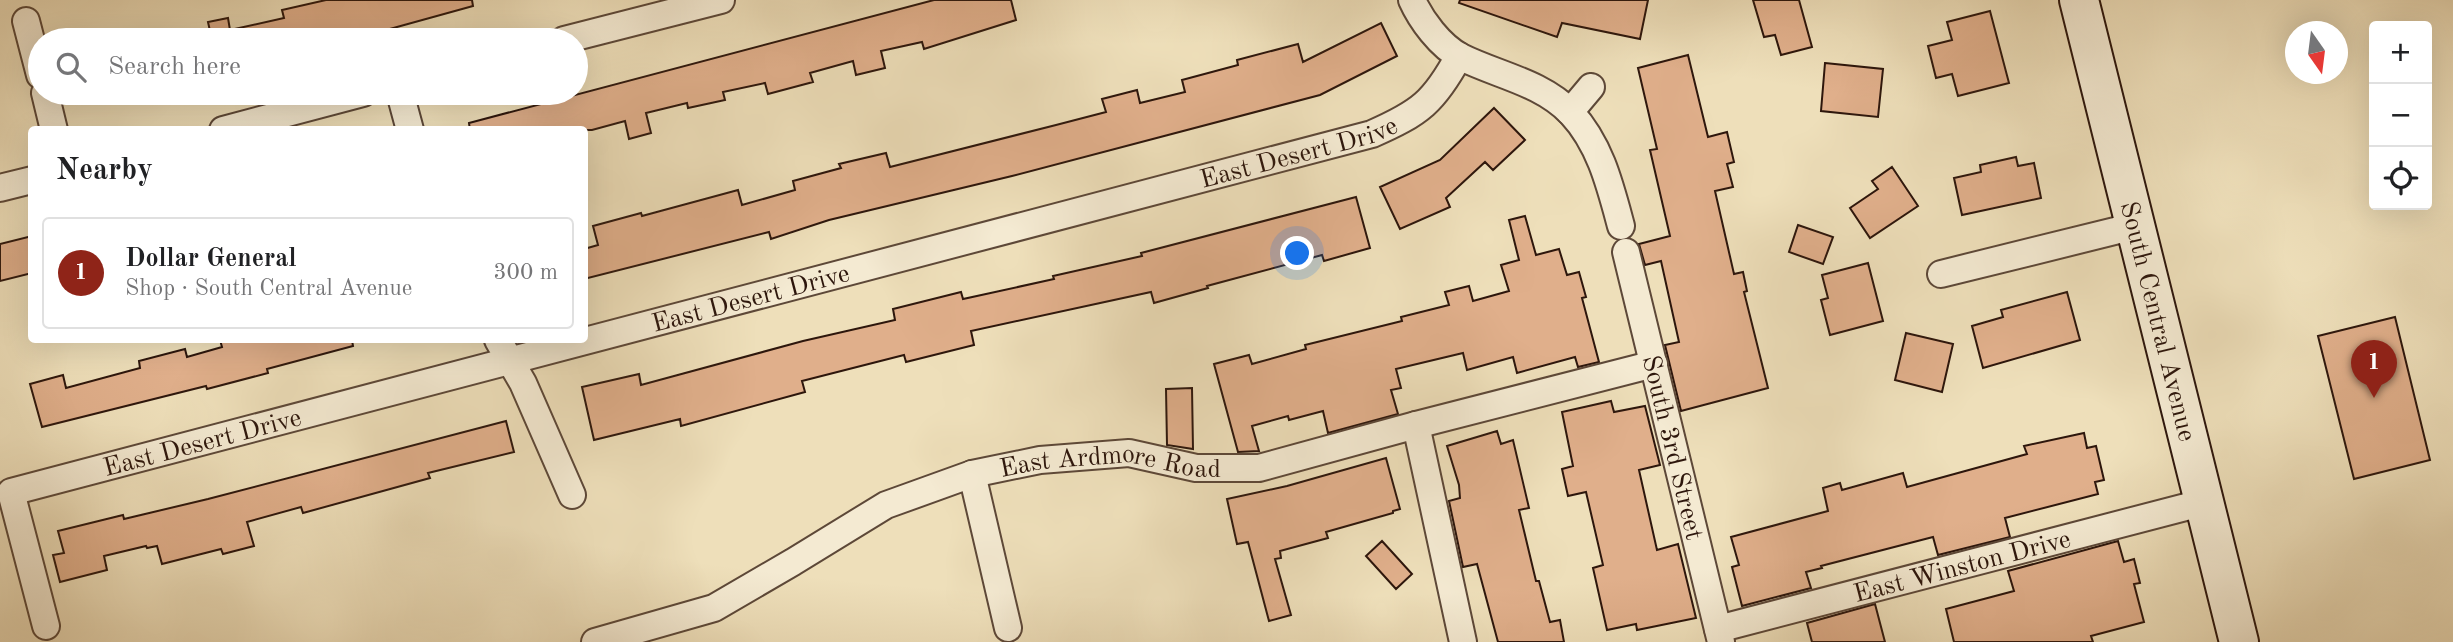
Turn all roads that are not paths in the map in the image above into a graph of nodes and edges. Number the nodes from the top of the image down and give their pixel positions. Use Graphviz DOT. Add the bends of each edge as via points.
graph roads {
  1 [pos="721,0"];
  2 [pos="1412,0"];
  3 [pos="2079,0"];
  4 [pos="26,21"];
  5 [pos="28,29"];
  6 [pos="588,34"];
  7 [pos="1459,56"];
  8 [pos="1591,87"];
  9 [pos="48,105"];
  10 [pos="318,105"];
  11 [pos="403,105"];
  12 [pos="1570,112"];
  13 [pos="53,126"];
  14 [pos="238,126"];
  15 [pos="409,126"];
  16 [pos="28,181"];
  17 [pos="0,188"];
  18 [pos="1621,226"];
  19 [pos="2135,226"];
  20 [pos="1626,252"];
  21 [pos="1941,274"];
  22 [pos="588,328"];
  23 [pos="528,343"];
  24 [pos="504,349"];
  25 [pos="1654,365"];
  26 [pos="1416,425"];
  27 [pos="972,474"];
  28 [pos="572,495"];
  29 [pos="2205,502"];
  30 [pos="46,626"];
  31 [pos="1008,628"];
  32 [pos="1720,636"];
  33 [pos="595,642"];
  34 [pos="1463,642"];
  35 [pos="2239,642"];
  1 -- 6 [label="street"];
  2 -- 7 [label="street" via="1435,34"];
  3 -- 19 [label="main road, South Central Avenue"];
  4 -- 5 [label="street"];
  7 -- 12 [label="street" via="1538,90"];
  7 -- 22 [label="street, East Desert Drive" via="1432,99 1402,121 1373,134"];
  8 -- 12 [label="street"];
  9 -- 13 [label="street"];
  10 -- 14 [label="street"];
  11 -- 15 [label="street"];
  12 -- 18 [label="street" via="1597,149"];
  16 -- 17 [label="street"];
  19 -- 21 [label="street"];
  19 -- 29 [label="main road, South Central Avenue"];
  20 -- 25 [label="street, South 3rd Street"];
  23 -- 24 [label="street, East Desert Drive"];
  24 -- 28 [label="street"];
  24 -- 30 [label="street, East Desert Drive" via="11,492"];
  25 -- 26 [label="street, East Ardmore Road"];
  25 -- 32 [label="street, South 3rd Street"];
  26 -- 27 [label="street, East Ardmore Road" via="1259,468 1196,468 1129,453 1040,460"];
  26 -- 34 [label="street"];
  27 -- 31 [label="street"];
  27 -- 33 [label="street, East Ardmore Road" via="886,505 714,608"];
  29 -- 32 [label="street, East Winston Drive"];
  29 -- 35 [label="main road, South Central Avenue"];
}
